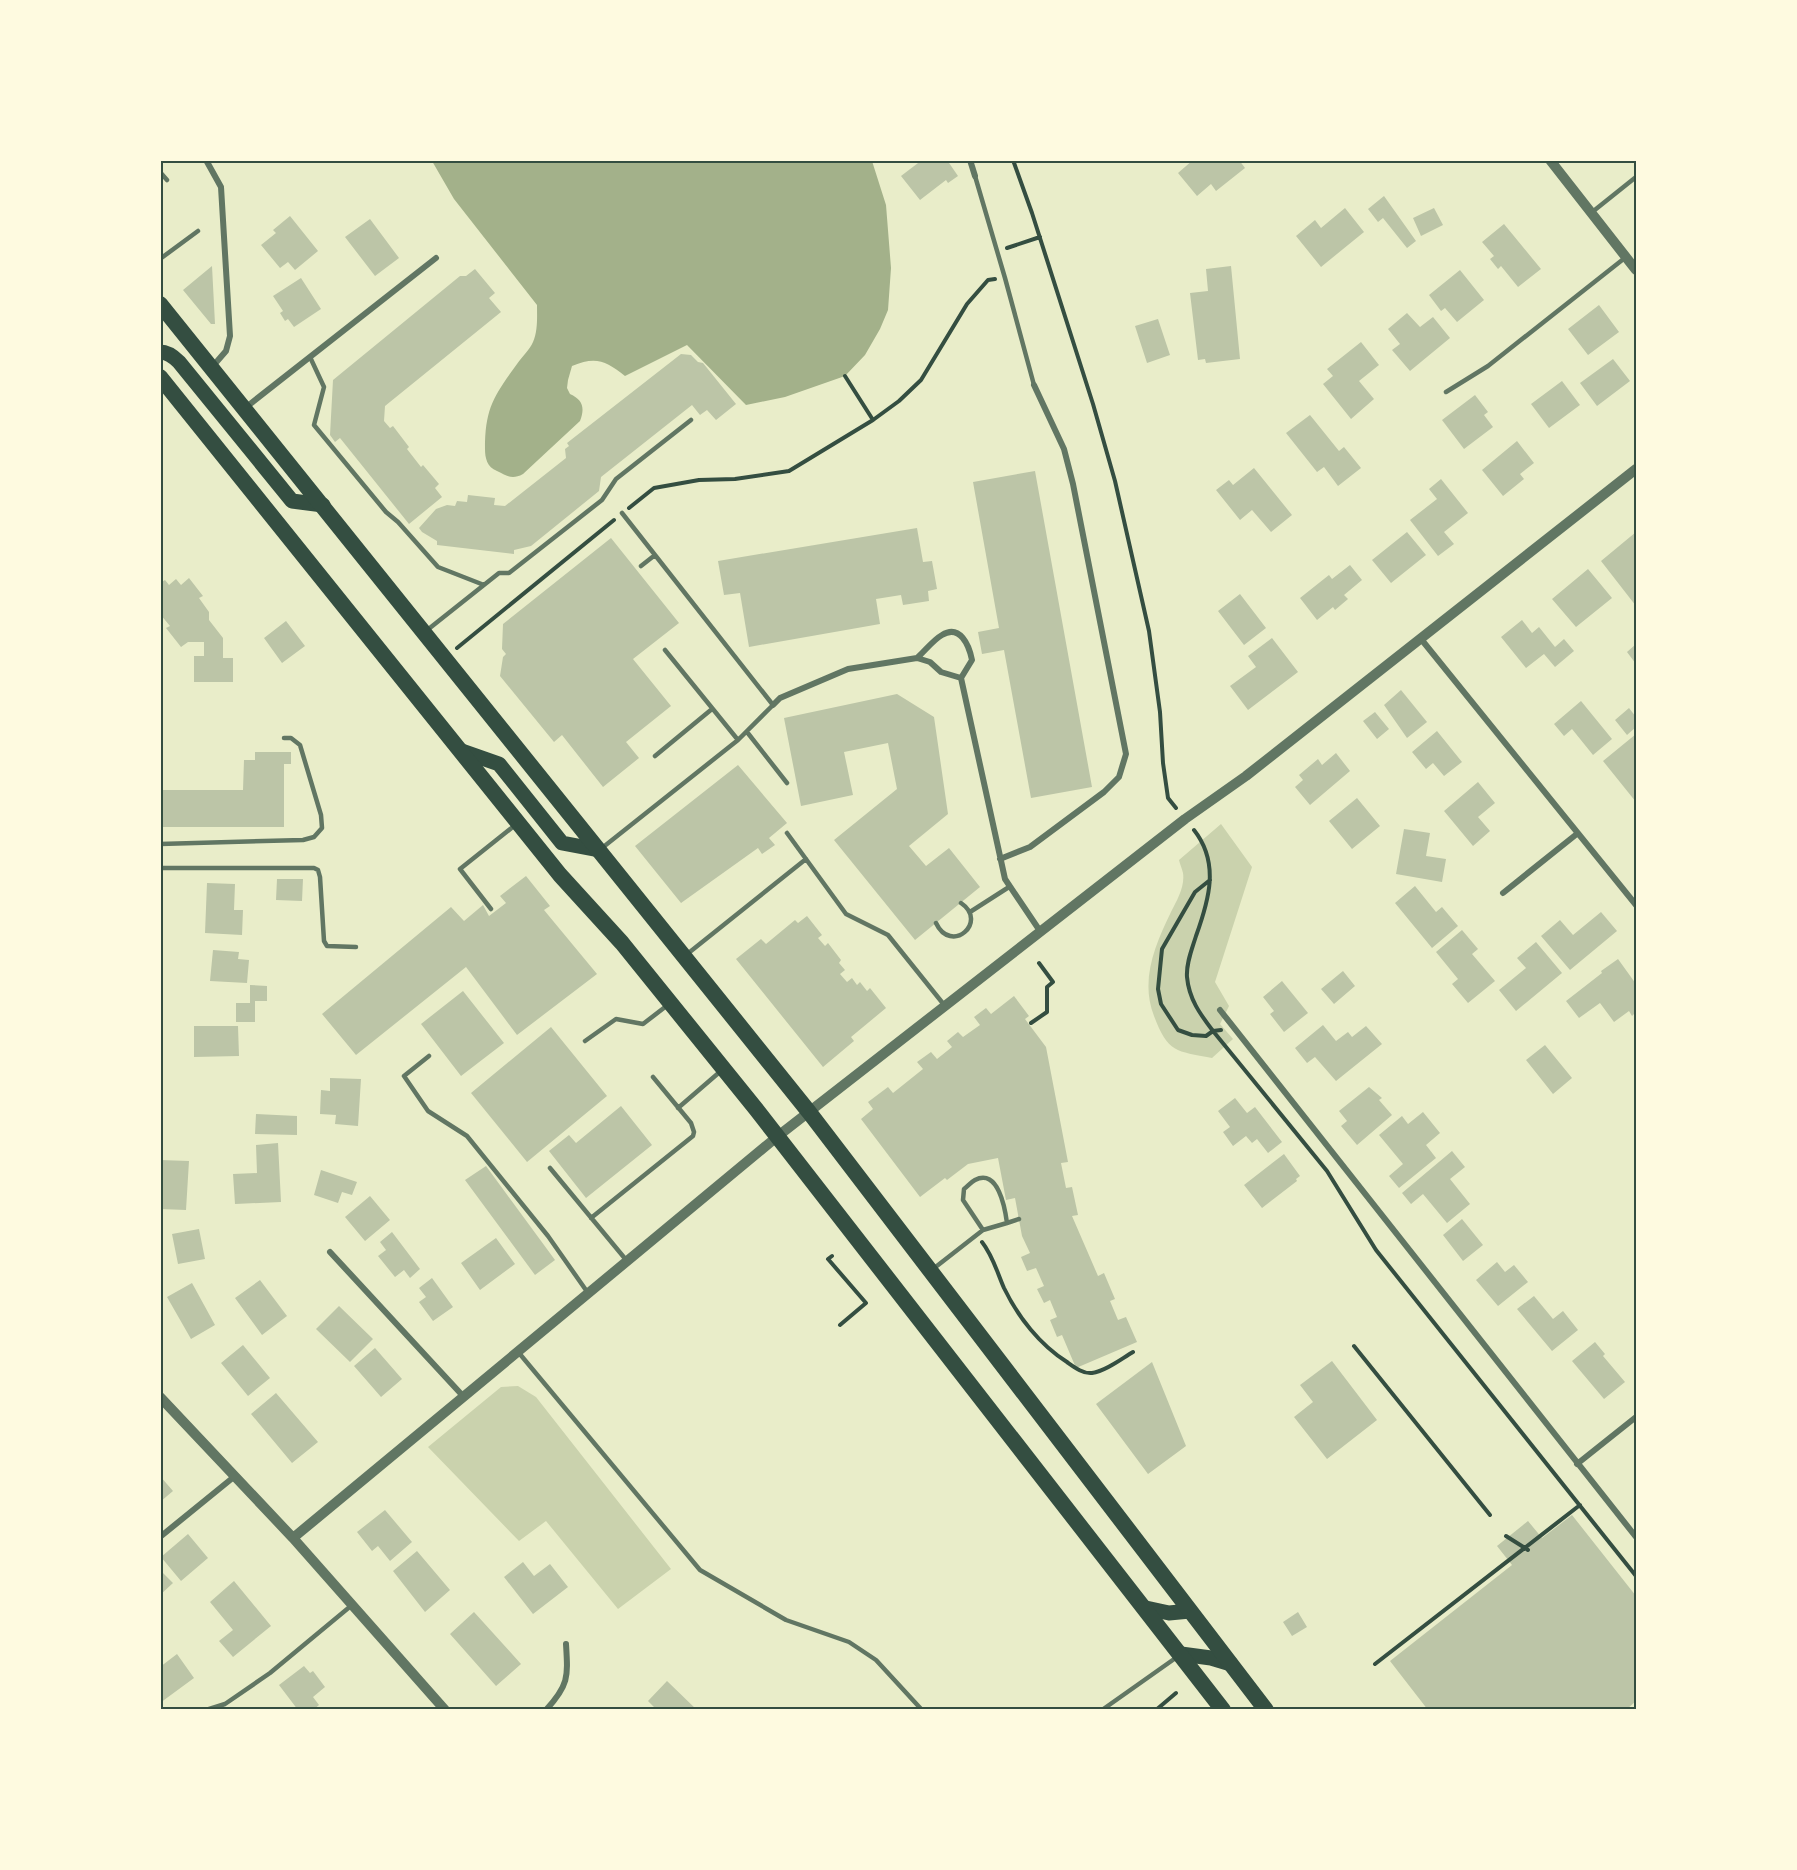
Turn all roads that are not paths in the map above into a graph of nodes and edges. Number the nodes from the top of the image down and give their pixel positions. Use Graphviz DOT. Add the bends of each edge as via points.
graph roads {
  1 [pos="206,160"];
  2 [pos="970,160"];
  3 [pos="1550,160"];
  4 [pos="160,172"];
  5 [pos="975,176"];
  6 [pos="1636,177"];
  7 [pos="167,180"];
  8 [pos="1591,213"];
  9 [pos="198,231"];
  10 [pos="1626,257"];
  11 [pos="435,258"];
  12 [pos="160,259"];
  13 [pos="1636,270"];
  14 [pos="160,304"];
  15 [pos="160,352"];
  16 [pos="310,357"];
  17 [pos="212,367"];
  18 [pos="160,377"];
  19 [pos="1034,385"];
  20 [pos="1446,392"];
  21 [pos="244,409"];
  22 [pos="691,420"];
  23 [pos="1636,469"];
  24 [pos="322,505"];
  25 [pos="622,513"];
  26 [pos="655,555"];
  27 [pos="641,566"];
  28 [pos="484,585"];
  29 [pos="424,633"];
  30 [pos="1421,639"];
  31 [pos="665,650"];
  32 [pos="917,658"];
  33 [pos="961,678"];
  34 [pos="773,705"];
  35 [pos="712,709"];
  36 [pos="747,732"];
  37 [pos="284,738"];
  38 [pos="738,740"];
  39 [pos="462,751"];
  40 [pos="655,756"];
  41 [pos="787,783"];
  42 [pos="519,822"];
  43 [pos="787,833"];
  44 [pos="1578,833"];
  45 [pos="160,844"];
  46 [pos="599,850"];
  47 [pos="806,859"];
  48 [pos="1000,859"];
  49 [pos="160,868"];
  50 [pos="1009,887"];
  51 [pos="1503,893"];
  52 [pos="961,903"];
  53 [pos="1636,904"];
  54 [pos="491,909"];
  55 [pos="970,912"];
  56 [pos="936,923"];
  57 [pos="1040,932"];
  58 [pos="356,947"];
  59 [pos="684,956"];
  60 [pos="671,1002"];
  61 [pos="945,1006"];
  62 [pos="1220,1010"];
  63 [pos="585,1041"];
  64 [pos="429,1056"];
  65 [pos="724,1069"];
  66 [pos="653,1077"];
  67 [pos="678,1108"];
  68 [pos="809,1112"];
  69 [pos="778,1136"];
  70 [pos="550,1168"];
  71 [pos="591,1218"];
  72 [pos="1019,1219"];
  73 [pos="1007,1223"];
  74 [pos="983,1230"];
  75 [pos="330,1252"];
  76 [pos="627,1261"];
  77 [pos="931,1271"];
  78 [pos="588,1293"];
  79 [pos="517,1352"];
  80 [pos="463,1396"];
  81 [pos="160,1397"];
  82 [pos="1636,1418"];
  83 [pos="1577,1464"];
  84 [pos="235,1476"];
  85 [pos="160,1537"];
  86 [pos="1636,1537"];
  87 [pos="293,1538"];
  88 [pos="352,1605"];
  89 [pos="1146,1608"];
  90 [pos="1190,1611"];
  91 [pos="566,1644"];
  92 [pos="1181,1654"];
  93 [pos="1232,1664"];
  94 [pos="206,1710"];
  95 [pos="445,1710"];
  96 [pos="546,1710"];
  97 [pos="922,1710"];
  98 [pos="1102,1710"];
  99 [pos="1223,1710"];
  100 [pos="1266,1710"];
  1 -- 17 [label="street" via="221,187 231,336 226,351"];
  2 -- 5 [label="street"];
  3 -- 8 [label="street"];
  4 -- 7 [label="lane"];
  5 -- 19 [label="lane"];
  6 -- 8 [label="lane"];
  8 -- 10 [label="street"];
  9 -- 12 [label="lane"];
  10 -- 13 [label="street"];
  10 -- 20 [label="lane" via="1488,366"];
  11 -- 16 [label="street"];
  14 -- 17 [label="highway"];
  15 -- 24 [label="main road" via="179,362 292,501"];
  16 -- 21 [label="street"];
  16 -- 28 [label="lane" via="324,387 314,425 438,567"];
  17 -- 21 [label="highway"];
  18 -- 39 [label="highway"];
  19 -- 48 [label="street" via="1064,449 1126,754 1119,777 1104,792 1030,847"];
  21 -- 24 [label="highway"];
  22 -- 28 [label="lane" via="616,479 602,500 509,573 499,573"];
  23 -- 30 [label="street"];
  24 -- 29 [label="highway"];
  25 -- 26 [label="lane"];
  26 -- 27 [label="lane"];
  26 -- 34 [label="lane"];
  28 -- 29 [label="lane"];
  29 -- 46 [label="highway"];
  30 -- 44 [label="street"];
  30 -- 57 [label="street"];
  31 -- 35 [label="lane"];
  32 -- 33 [label="street"];
  32 -- 33 [label="street" via="940,636 951,631 959,633 969,646 972,660"];
  32 -- 34 [label="street" via="848,669 780,698"];
  33 -- 48 [label="street"];
  34 -- 36 [label="lane"];
  35 -- 38 [label="lane"];
  35 -- 40 [label="lane"];
  36 -- 38 [label="lane"];
  36 -- 41 [label="lane"];
  37 -- 45 [label="lane" via="300,745 322,828 314,837"];
  38 -- 46 [label="lane"];
  39 -- 42 [label="highway"];
  39 -- 46 [label="main road" via="498,764 561,843"];
  42 -- 54 [label="lane" via="460,869"];
  42 -- 60 [label="highway"];
  43 -- 47 [label="lane"];
  44 -- 51 [label="street"];
  44 -- 53 [label="street"];
  46 -- 59 [label="highway"];
  47 -- 59 [label="lane"];
  47 -- 61 [label="lane" via="846,914 888,935"];
  48 -- 50 [label="street"];
  49 -- 58 [label="lane" via="314,868 318,870 321,887 324,941 327,946"];
  50 -- 55 [label="lane"];
  50 -- 57 [label="street"];
  52 -- 55 [label="lane"];
  55 -- 56 [label="lane" via="968,929 958,936 946,935"];
  57 -- 61 [label="street"];
  59 -- 68 [label="highway"];
  60 -- 63 [label="lane" via="643,1024 616,1019"];
  60 -- 65 [label="highway"];
  61 -- 68 [label="street"];
  62 -- 83 [label="street"];
  64 -- 78 [label="lane" via="404,1076 428,1110 467,1136 548,1236"];
  65 -- 67 [label="lane"];
  65 -- 69 [label="highway"];
  66 -- 67 [label="lane"];
  67 -- 71 [label="lane" via="691,1123 693,1136"];
  68 -- 69 [label="street"];
  68 -- 77 [label="highway"];
  69 -- 76 [label="street"];
  69 -- 89 [label="highway"];
  70 -- 71 [label="lane"];
  71 -- 76 [label="lane"];
  72 -- 73 [label="lane"];
  73 -- 74 [label="lane"];
  73 -- 74 [label="lane" via="992,1180 976,1179 964,1189 963,1200"];
  74 -- 77 [label="lane"];
  75 -- 80 [label="street"];
  76 -- 78 [label="street"];
  77 -- 90 [label="highway"];
  78 -- 79 [label="street"];
  79 -- 80 [label="street"];
  79 -- 97 [label="lane" via="700,1570 786,1620 849,1642 876,1660"];
  80 -- 87 [label="street"];
  81 -- 84 [label="street"];
  82 -- 83 [label="street"];
  83 -- 86 [label="street"];
  84 -- 85 [label="street"];
  84 -- 87 [label="street"];
  87 -- 88 [label="street"];
  88 -- 94 [label="lane" via="270,1673 225,1704"];
  88 -- 95 [label="street"];
  89 -- 90 [label="main road"];
  89 -- 92 [label="highway"];
  90 -- 93 [label="highway"];
  91 -- 96 [label="street" via="566,1684"];
  92 -- 93 [label="main road"];
  92 -- 98 [label="lane"];
  92 -- 99 [label="highway"];
  93 -- 100 [label="highway"];
}
